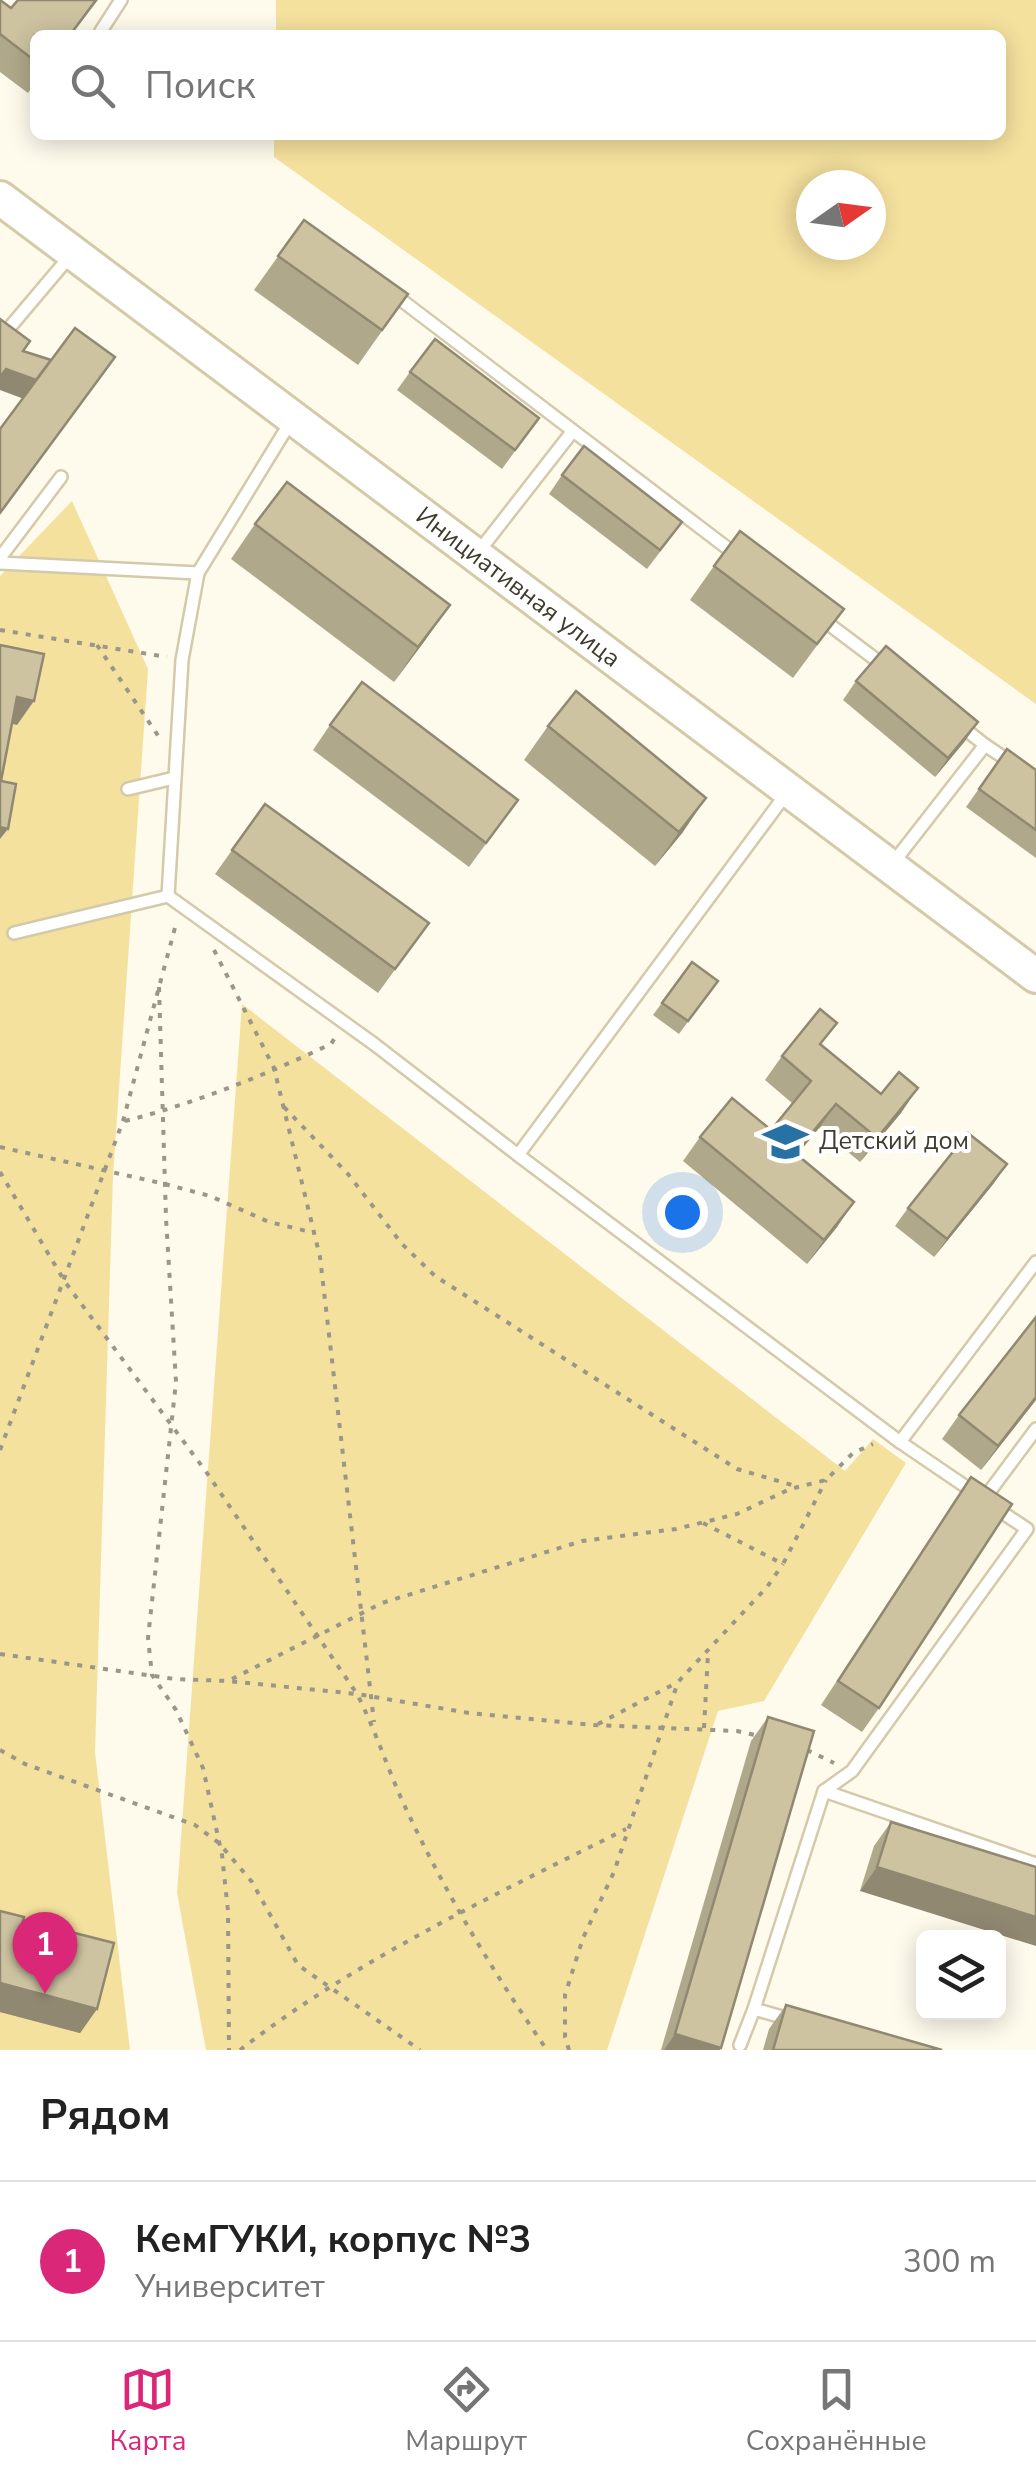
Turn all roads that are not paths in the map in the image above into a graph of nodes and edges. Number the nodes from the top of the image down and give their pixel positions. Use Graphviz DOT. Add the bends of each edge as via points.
graph roads {
  1 [pos="121,0"];
  2 [pos="102,30"];
  3 [pos="0,198"];
  4 [pos="72,253"];
  5 [pos="382,286"];
  6 [pos="6,333"];
  7 [pos="292,419"];
  8 [pos="572,432"];
  9 [pos="62,476"];
  10 [pos="476,555"];
  11 [pos="0,560"];
  12 [pos="743,560"];
  13 [pos="198,572"];
  14 [pos="805,606"];
  15 [pos="896,676"];
  16 [pos="956,722"];
  17 [pos="985,744"];
  18 [pos="174,778"];
  19 [pos="1036,779"];
  20 [pos="128,789"];
  21 [pos="789,790"];
  22 [pos="891,866"];
  23 [pos="168,896"];
  24 [pos="14,933"];
  25 [pos="1034,970"];
  26 [pos="518,1156"];
  27 [pos="1036,1262"];
  28 [pos="1036,1429"];
  29 [pos="895,1439"];
  30 [pos="984,1500"];
  31 [pos="824,1791"];
  32 [pos="1036,1864"];
  33 [pos="754,2009"];
  34 [pos="808,2024"];
  35 [pos="740,2044"];
  1 -- 2 [label="lane"];
  3 -- 4 [label="main road, Инициативная улица"];
  4 -- 6 [label="lane"];
  4 -- 7 [label="main road, Инициативная улица"];
  5 -- 8 [label="lane"];
  7 -- 10 [label="main road, Инициативная улица"];
  7 -- 13 [label="lane"];
  8 -- 10 [label="lane"];
  8 -- 12 [label="lane"];
  9 -- 11 [label="lane"];
  10 -- 21 [label="main road, Инициативная улица"];
  11 -- 13 [label="lane"];
  13 -- 18 [label="lane" via="182,660"];
  14 -- 15 [label="lane"];
  16 -- 17 [label="lane"];
  17 -- 19 [label="lane"];
  17 -- 22 [label="lane"];
  18 -- 20 [label="lane"];
  18 -- 23 [label="lane"];
  21 -- 22 [label="main road, Инициативная улица"];
  21 -- 26 [label="lane"];
  22 -- 25 [label="main road, Инициативная улица"];
  23 -- 24 [label="lane"];
  23 -- 26 [label="lane"];
  26 -- 29 [label="lane"];
  27 -- 29 [label="lane"];
  28 -- 30 [label="lane"];
  29 -- 30 [label="lane"];
  30 -- 31 [label="lane" via="1026,1530 852,1771"];
  31 -- 32 [label="lane"];
  31 -- 33 [label="lane"];
  33 -- 34 [label="lane"];
  33 -- 35 [label="lane"];
}
